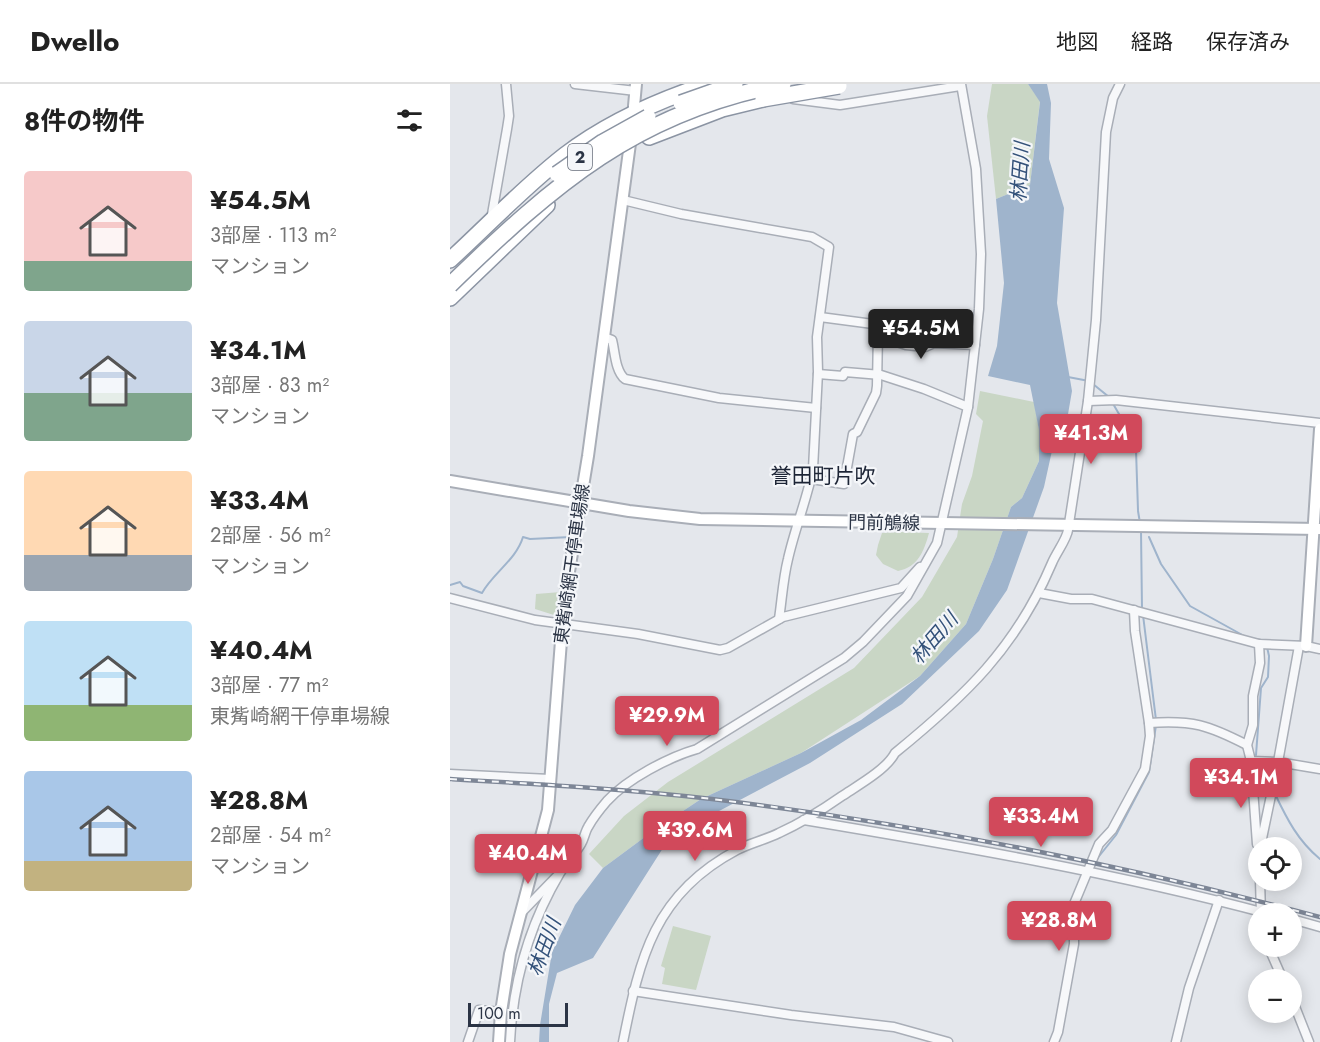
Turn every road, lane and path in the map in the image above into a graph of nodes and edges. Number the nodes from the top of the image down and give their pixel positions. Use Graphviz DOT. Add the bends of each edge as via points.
graph roads {
  1 [pos="506,84"];
  2 [pos="575,84"];
  3 [pos="735,84"];
  4 [pos="783,84"];
  5 [pos="789,84"];
  6 [pos="1120,84"];
  7 [pos="700,85"];
  8 [pos="840,85"];
  9 [pos="961,85"];
  10 [pos="636,88"];
  11 [pos="792,99"];
  12 [pos="832,105"];
  13 [pos="638,112"];
  14 [pos="687,121"];
  15 [pos="630,148"];
  16 [pos="516,198"];
  17 [pos="623,200"];
  18 [pos="550,203"];
  19 [pos="489,222"];
  20 [pos="450,260"];
  21 [pos="488,262"];
  22 [pos="450,271"];
  23 [pos="450,285"];
  24 [pos="450,298"];
  25 [pos="820,317"];
  26 [pos="877,328"];
  27 [pos="604,337"];
  28 [pos="975,345"];
  29 [pos="818,374"];
  30 [pos="876,374"];
  31 [pos="1088,401"];
  32 [pos="968,407"];
  33 [pos="816,408"];
  34 [pos="1320,423"];
  35 [pos="1320,429"];
  36 [pos="811,479"];
  37 [pos="450,481"];
  38 [pos="581,504"];
  39 [pos="797,521"];
  40 [pos="944,524"];
  41 [pos="1067,525"];
  42 [pos="1317,529"];
  43 [pos="931,556"];
  44 [pos="1039,593"];
  45 [pos="450,598"];
  46 [pos="1134,610"];
  47 [pos="779,619"];
  48 [pos="561,624"];
  49 [pos="1259,644"];
  50 [pos="1302,646"];
  51 [pos="1320,649"];
  52 [pos="1149,723"];
  53 [pos="1247,746"];
  54 [pos="1251,761"];
  55 [pos="1278,762"];
  56 [pos="1320,769"];
  57 [pos="450,774"];
  58 [pos="550,779"];
  59 [pos="804,820"];
  60 [pos="1256,837"];
  61 [pos="1262,837"];
  62 [pos="1089,871"];
  63 [pos="560,873"];
  64 [pos="1219,900"];
  65 [pos="1248,908"];
  66 [pos="518,916"];
  67 [pos="1302,922"];
  68 [pos="1320,927"];
  69 [pos="633,991"];
  70 [pos="501,1012"];
  71 [pos="1302,1023"];
  72 [pos="468,1042"];
  73 [pos="499,1042"];
  74 [pos="510,1042"];
  75 [pos="623,1042"];
  76 [pos="948,1042"];
  77 [pos="1054,1042"];
  78 [pos="1176,1042"];
  79 [pos="1310,1042"];
  1 -- 19 [label="street" via="507,129"];
  2 -- 10 [label="street"];
  3 -- 22 [label="highway, 2, bridge" via="656,113 583,155 519,205"];
  4 -- 23 [label="highway, 2, bridge" via="695,108 614,147 543,198"];
  5 -- 11 [label="street"];
  6 -- 31 [label="street" via="1106,132"];
  7 -- 13 [label="highway"];
  8 -- 12 [label="street"];
  8 -- 14 [label="highway, bridge" via="763,99"];
  9 -- 12 [label="street"];
  9 -- 28 [label="street" via="976,169 981,254"];
  10 -- 13 [label="main road, 東觜崎網干停車場線"];
  11 -- 12 [label="street"];
  11 -- 14 [label="street"];
  13 -- 15 [label="main road, 東觜崎網干停車場線"];
  13 -- 16 [label="highway" via="566,155"];
  14 -- 15 [label="highway"];
  15 -- 17 [label="main road, 東觜崎網干停車場線"];
  15 -- 18 [label="highway"];
  16 -- 18 [label="highway"];
  16 -- 19 [label="highway"];
  17 -- 25 [label="street" via="823,242 829,247"];
  17 -- 27 [label="main road, 東觜崎網干停車場線"];
  18 -- 21 [label="highway"];
  19 -- 20 [label="highway"];
  19 -- 21 [label="highway"];
  21 -- 24 [label="highway"];
  25 -- 26 [label="street" via="873,324"];
  25 -- 29 [label="street"];
  26 -- 28 [label="street" via="896,331 897,342 906,345"];
  26 -- 30 [label="street"];
  27 -- 33 [label="street" via="612,340 618,369 625,379 719,398"];
  27 -- 38 [label="main road, 東觜崎網干停車場線"];
  28 -- 32 [label="street"];
  29 -- 30 [label="street"];
  29 -- 33 [label="street"];
  30 -- 32 [label="street" via="924,388"];
  30 -- 36 [label="street" via="876,393 853,434 844,484"];
  31 -- 34 [label="street" via="1116,400"];
  31 -- 41 [label="street"];
  32 -- 40 [label="street"];
  33 -- 36 [label="street"];
  35 -- 42 [label="main road"];
  36 -- 39 [label="street"];
  37 -- 38 [label="main road, 門前鵤線"];
  38 -- 39 [label="main road, 門前鵤線" via="688,518"];
  38 -- 48 [label="main road, 東觜崎網干停車場線"];
  39 -- 40 [label="main road, 門前鵤線"];
  39 -- 47 [label="street"];
  40 -- 41 [label="main road, 門前鵤線"];
  40 -- 43 [label="street"];
  41 -- 42 [label="main road, 門前鵤線"];
  41 -- 44 [label="street" via="1068,536 1059,547"];
  42 -- 50 [label="main road"];
  43 -- 47 [label="street" via="901,588"];
  43 -- 63 [label="street" via="894,612 844,658 697,749 629,782 607,801"];
  44 -- 46 [label="street" via="1092,599"];
  44 -- 59 [label="street" via="1000,654 954,704 874,774"];
  45 -- 48 [label="street"];
  46 -- 49 [label="street"];
  46 -- 52 [label="street"];
  47 -- 48 [label="street" via="720,650 638,633"];
  48 -- 58 [label="main road, 東觜崎網干停車場線"];
  49 -- 50 [label="street"];
  49 -- 53 [label="street" via="1260,663 1252,696 1253,726"];
  50 -- 51 [label="street"];
  50 -- 55 [label="street"];
  52 -- 53 [label="street" via="1204,725"];
  52 -- 62 [label="street" via="1145,769 1112,830 1099,844"];
  53 -- 54 [label="street"];
  54 -- 55 [label="street"];
  54 -- 60 [label="street"];
  55 -- 56 [label="street"];
  55 -- 61 [label="street"];
  57 -- 58 [label="street"];
  58 -- 66 [label="main road, 東觜崎網干停車場線" via="548,810"];
  59 -- 62 [label="street"];
  59 -- 69 [label="street" via="738,850 685,887 656,927"];
  62 -- 64 [label="street"];
  62 -- 77 [label="street" via="1074,904 1074,944"];
  63 -- 66 [label="street"];
  63 -- 74 [label="street" via="524,956 516,986"];
  64 -- 65 [label="street"];
  64 -- 78 [label="street" via="1189,988"];
  66 -- 70 [label="main road, 東觜崎網干停車場線"];
  67 -- 68 [label="street"];
  69 -- 75 [label="street"];
  69 -- 76 [label="street" via="894,1028"];
  70 -- 72 [label="street" via="479,1010"];
  70 -- 73 [label="main road, 東觜崎網干停車場線"];
  71 -- 79 [label="street"];
}
